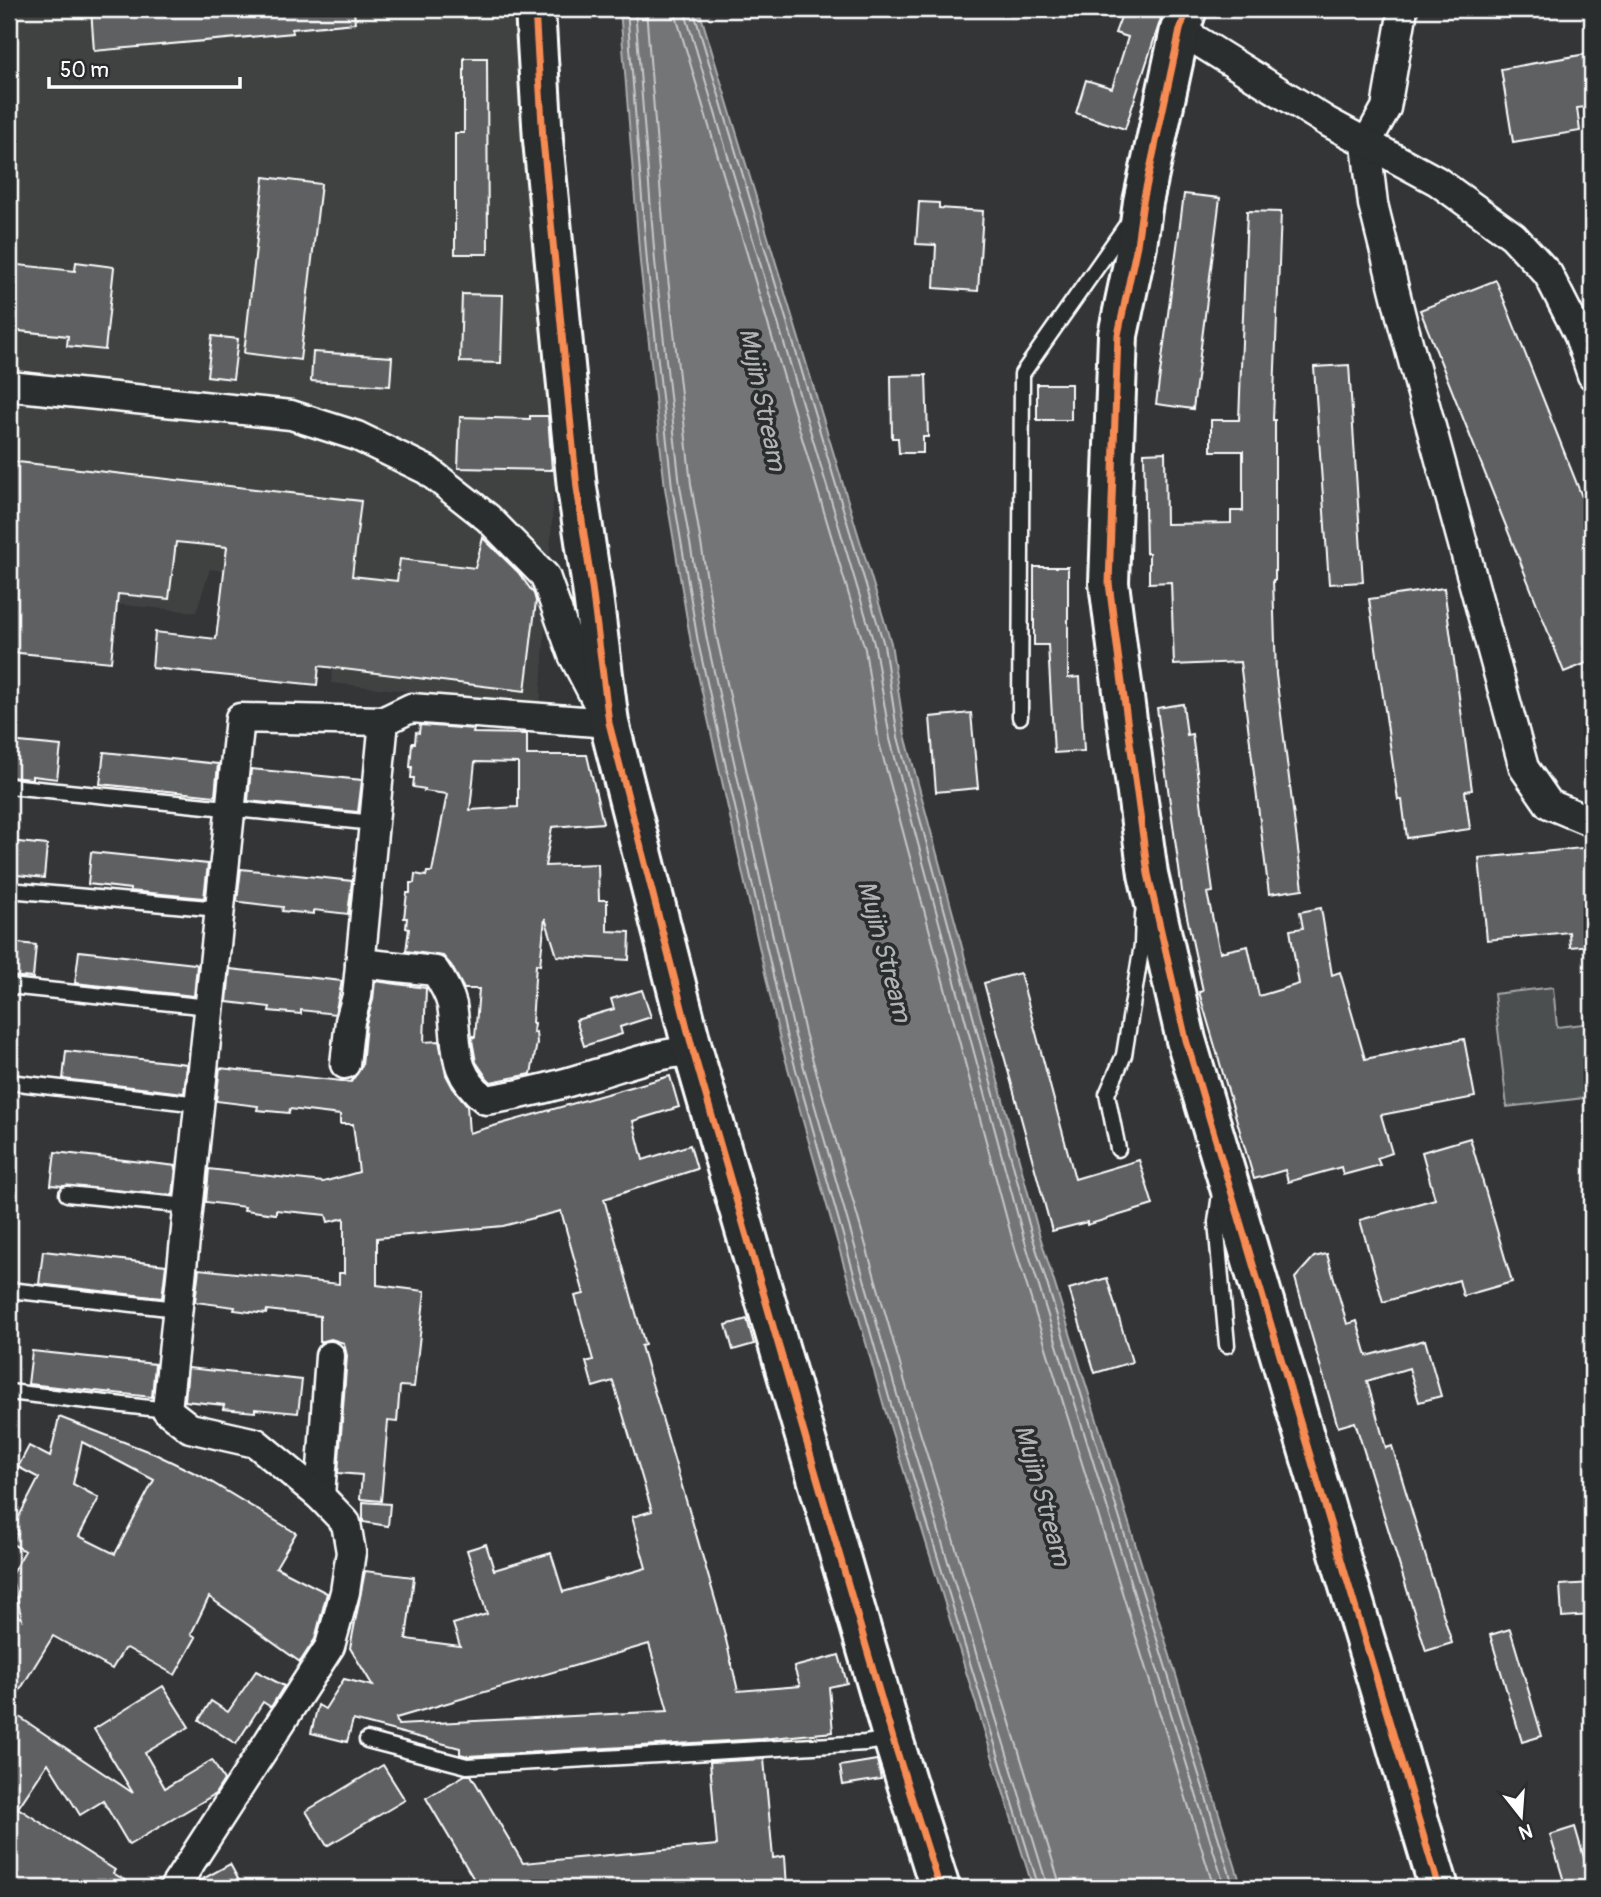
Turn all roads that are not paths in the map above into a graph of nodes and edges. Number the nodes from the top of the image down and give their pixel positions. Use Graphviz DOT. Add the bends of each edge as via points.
graph roads {
  1 [pos="535,9"];
  2 [pos="1403,9"];
  3 [pos="1183,19"];
  4 [pos="1366,144"];
  5 [pos="1143,202"];
  6 [pos="1592,375"];
  7 [pos="9,386"];
  8 [pos="1020,717"];
  9 [pos="384,721"];
  10 [pos="609,723"];
  11 [pos="9,786"];
  12 [pos="230,810"];
  13 [pos="1592,822"];
  14 [pos="374,824"];
  15 [pos="1148,874"];
  16 [pos="9,890"];
  17 [pos="219,909"];
  18 [pos="360,963"];
  19 [pos="9,986"];
  20 [pos="209,1007"];
  21 [pos="693,1051"];
  22 [pos="345,1065"];
  23 [pos="9,1082"];
  24 [pos="199,1104"];
  25 [pos="1118,1149"];
  26 [pos="1224,1168"];
  27 [pos="67,1194"];
  28 [pos="188,1206"];
  29 [pos="9,1290"];
  30 [pos="177,1309"];
  31 [pos="1227,1345"];
  32 [pos="330,1356"];
  33 [pos="9,1392"];
  34 [pos="167,1410"];
  35 [pos="320,1496"];
  36 [pos="892,1739"];
  37 [pos="367,1740"];
  38 [pos="174,1888"];
  39 [pos="940,1888"];
  40 [pos="1439,1888"];
  1 -- 10 [label="street" via="577,488"];
  2 -- 4 [label="street" via="1386,108"];
  3 -- 4 [label="street"];
  3 -- 5 [label="street"];
  4 -- 6 [label="street" via="1437,181 1513,236 1548,274 1578,332"];
  4 -- 13 [label="street" via="1373,204 1403,324 1524,768 1549,804"];
  5 -- 8 [label="lane" via="1022,374"];
  5 -- 15 [label="street" via="1118,335 1109,583"];
  7 -- 10 [label="street" via="291,415 357,436 427,470 488,518 545,576 573,655"];
  9 -- 10 [label="street" via="411,708"];
  9 -- 12 [label="street" via="240,718"];
  9 -- 14 [label="street"];
  10 -- 21 [label="street"];
  11 -- 12 [label="lane"];
  12 -- 14 [label="lane"];
  12 -- 17 [label="street"];
  14 -- 18 [label="street"];
  15 -- 25 [label="lane" via="1124,1055 1107,1094"];
  15 -- 26 [label="street" via="1186,1040"];
  16 -- 17 [label="lane"];
  17 -- 20 [label="street"];
  18 -- 21 [label="street" via="435,971 452,1003 457,1058 470,1087 486,1100 664,1053"];
  18 -- 22 [label="street"];
  19 -- 20 [label="lane"];
  20 -- 24 [label="street"];
  21 -- 36 [label="street"];
  23 -- 24 [label="lane"];
  24 -- 28 [label="street"];
  26 -- 31 [label="lane" via="1216,1222"];
  26 -- 40 [label="street"];
  27 -- 28 [label="lane"];
  28 -- 30 [label="street"];
  29 -- 30 [label="lane"];
  30 -- 34 [label="street"];
  32 -- 35 [label="street"];
  33 -- 34 [label="lane"];
  34 -- 35 [label="street" via="190,1428 256,1443"];
  35 -- 38 [label="street" via="346,1523 351,1552 330,1646"];
  36 -- 37 [label="lane" via="467,1766"];
  36 -- 39 [label="street"];
}
